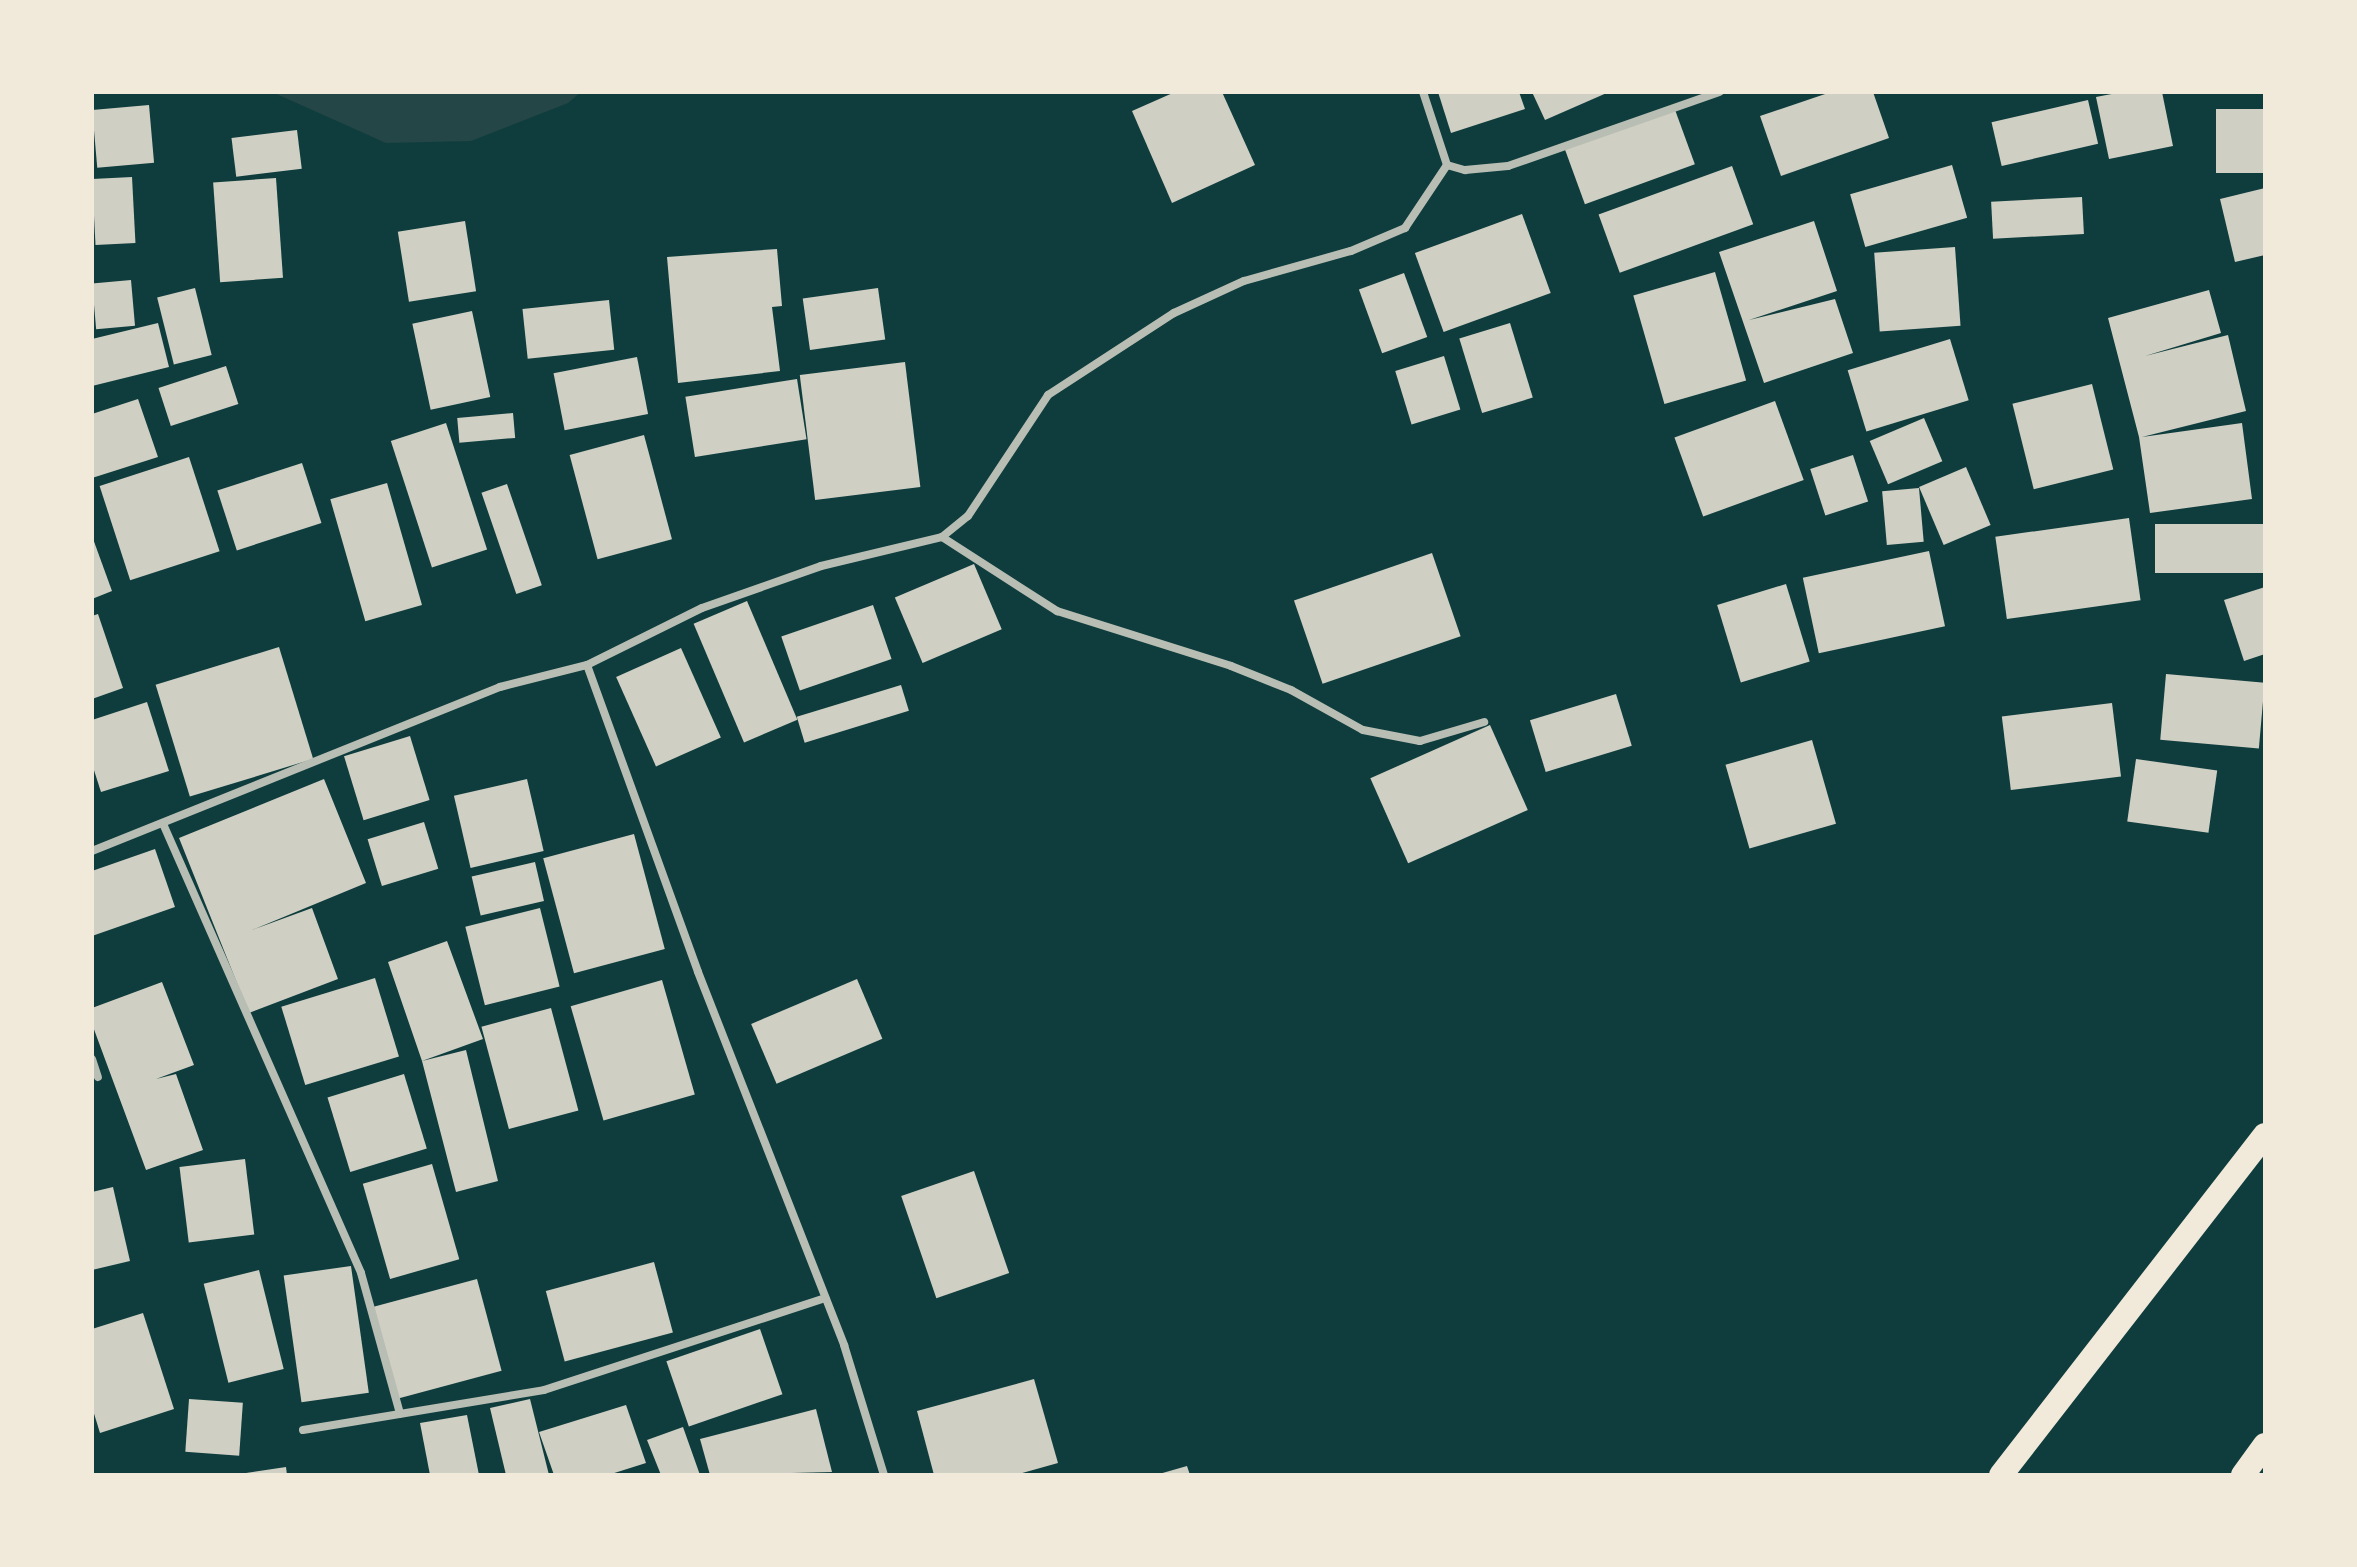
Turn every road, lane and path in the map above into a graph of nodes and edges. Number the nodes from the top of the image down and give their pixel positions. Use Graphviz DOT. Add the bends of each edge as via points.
graph roads {
  1 [pos="1423,92"];
  2 [pos="1719,92"];
  3 [pos="1447,165"];
  4 [pos="942,537"];
  5 [pos="587,665"];
  6 [pos="1484,722"];
  7 [pos="164,826"];
  8 [pos="92,851"];
  9 [pos="92,1059"];
  10 [pos="98,1077"];
  11 [pos="2265,1135"];
  12 [pos="825,1298"];
  13 [pos="400,1414"];
  14 [pos="303,1430"];
  15 [pos="2265,1445"];
  16 [pos="884,1475"];
  17 [pos="2001,1475"];
  18 [pos="2243,1475"];
  1 -- 3 [label="street"];
  2 -- 3 [label="street" via="1508,166 1465,170"];
  3 -- 4 [label="street" via="1405,228 1351,251 1244,281 1174,313 1048,395 968,516"];
  4 -- 5 [label="street" via="821,566 702,608"];
  4 -- 6 [label="street" via="1057,611 1231,666 1291,690 1363,730 1420,741"];
  5 -- 7 [label="street" via="500,687"];
  5 -- 12 [label="street"];
  7 -- 8 [label="street"];
  7 -- 13 [label="street" via="361,1273"];
  9 -- 10 [label="street"];
  11 -- 17 [label="highway"];
  12 -- 13 [label="street" via="544,1390"];
  12 -- 16 [label="street"];
  13 -- 14 [label="street"];
  15 -- 18 [label="highway"];
}
